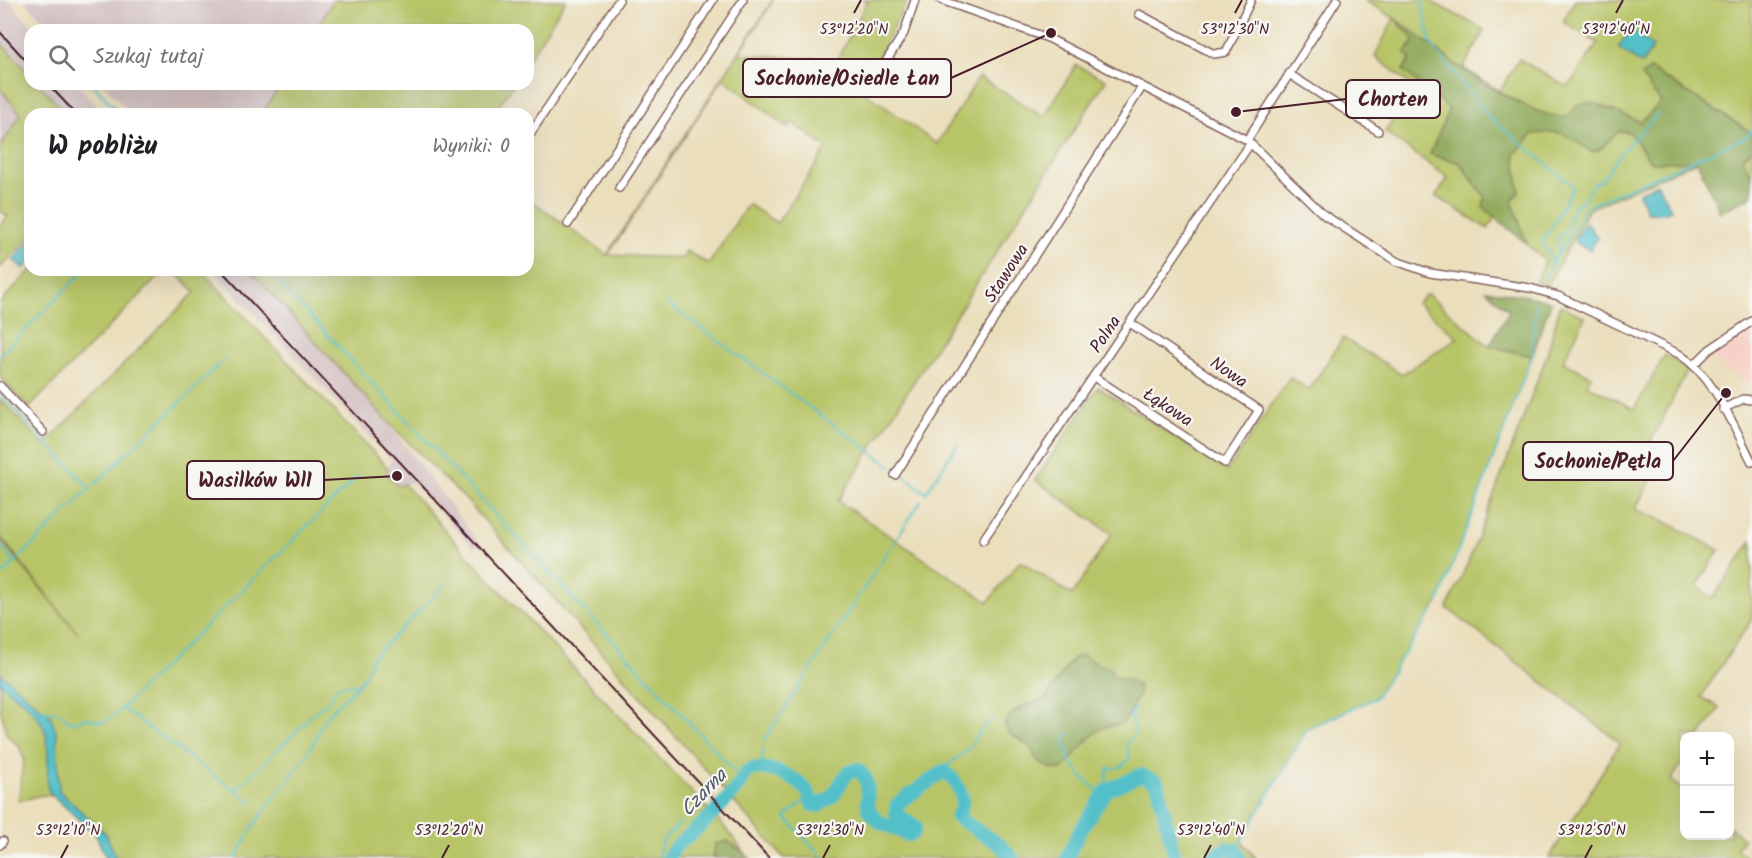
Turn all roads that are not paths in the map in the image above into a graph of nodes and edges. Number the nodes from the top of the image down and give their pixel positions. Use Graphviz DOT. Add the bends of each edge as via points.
graph roads {
  1 [pos="619,0"];
  2 [pos="713,0"];
  3 [pos="743,0"];
  4 [pos="915,0"];
  5 [pos="941,0"];
  6 [pos="1251,0"];
  7 [pos="1337,0"];
  8 [pos="1139,14"];
  9 [pos="1289,74"];
  10 [pos="1142,87"];
  11 [pos="869,88"];
  12 [pos="534,127"];
  13 [pos="1378,131"];
  14 [pos="1249,142"];
  15 [pos="620,188"];
  16 [pos="568,224"];
  17 [pos="1752,321"];
  18 [pos="1130,323"];
  19 [pos="1695,364"];
  20 [pos="1094,377"];
  21 [pos="0,386"];
  22 [pos="1752,400"];
  23 [pos="1723,409"];
  24 [pos="43,432"];
  25 [pos="1752,462"];
  26 [pos="1225,463"];
  27 [pos="895,475"];
  28 [pos="983,540"];
  1 -- 12 [label="street"];
  2 -- 16 [label="street"];
  3 -- 15 [label="street"];
  4 -- 11 [label="street" via="904,33"];
  5 -- 10 [label="street" via="1048,38"];
  6 -- 8 [label="street" via="1226,52 1214,54"];
  7 -- 9 [label="street, Polna"];
  9 -- 13 [label="street"];
  9 -- 14 [label="street, Polna"];
  10 -- 14 [label="street"];
  10 -- 27 [label="street, Stawowa"];
  14 -- 18 [label="street, Polna"];
  14 -- 19 [label="street" via="1324,215 1396,261 1430,273 1558,296"];
  17 -- 19 [label="street"];
  18 -- 20 [label="street, Polna"];
  18 -- 26 [label="street, Nowa" via="1259,410"];
  19 -- 23 [label="street"];
  20 -- 26 [label="street, Łąkowa"];
  20 -- 28 [label="street, Polna"];
  21 -- 24 [label="street"];
  22 -- 23 [label="street" via="1743,399"];
  23 -- 25 [label="street"];
}
